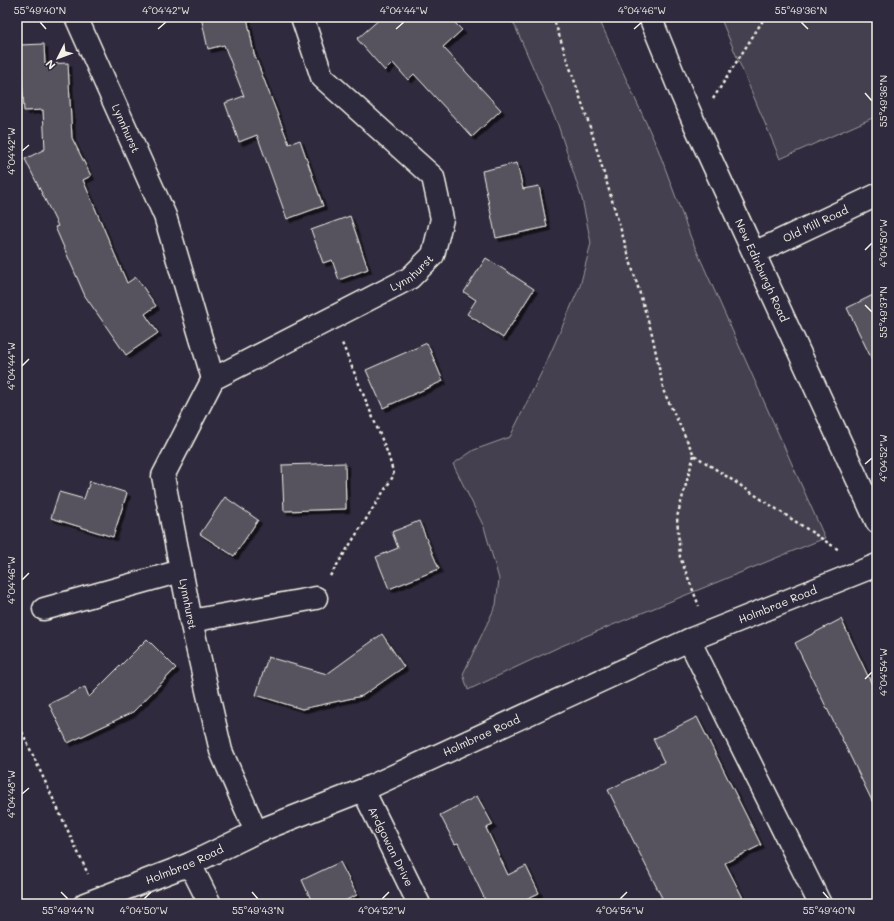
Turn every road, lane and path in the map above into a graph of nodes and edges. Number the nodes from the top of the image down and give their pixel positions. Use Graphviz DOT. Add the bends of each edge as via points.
graph roads {
  1 [pos="76,17"];
  2 [pos="302,17"];
  3 [pos="553,17"];
  4 [pos="650,17"];
  5 [pos="765,17"];
  6 [pos="696,127"];
  7 [pos="877,195"];
  8 [pos="754,253"];
  9 [pos="332,318"];
  10 [pos="213,379"];
  11 [pos="694,455"];
  12 [pos="877,522"];
  13 [pos="872,567"];
  14 [pos="181,571"];
  15 [pos="316,598"];
  16 [pos="44,609"];
  17 [pos="191,621"];
  18 [pos="710,632"];
  19 [pos="688,640"];
  20 [pos="17,721"];
  21 [pos="363,790"];
  22 [pos="256,832"];
  23 [pos="190,864"];
  24 [pos="92,901"];
  25 [pos="210,904"];
  26 [pos="419,904"];
  27 [pos="820,904"];
  1 -- 10 [label="street, Lynnhurst" via="165,216"];
  2 -- 9 [label="street, Lynnhurst" via="322,78 433,177 442,219 433,255 410,278"];
  3 -- 11 [label="path" via="591,130 643,303 664,392"];
  4 -- 6 [label="street, New Edinburgh Road"];
  5 -- 6 [label="path"];
  6 -- 8 [label="street, New Edinburgh Road"];
  7 -- 8 [label="street, Old Mill Road"];
  8 -- 12 [label="street, New Edinburgh Road"];
  9 -- 10 [label="street, Lynnhurst"];
  9 -- 15 [label="path" via="388,454 394,475"];
  10 -- 14 [label="street, Lynnhurst" via="163,476"];
  11 -- 13 [label="path"];
  11 -- 18 [label="path" via="677,516 680,557"];
  13 -- 18 [label="street, Holmbrae Road"];
  14 -- 16 [label="street"];
  14 -- 17 [label="street, Lynnhurst"];
  15 -- 17 [label="street"];
  17 -- 22 [label="street, Lynnhurst" via="221,751"];
  18 -- 19 [label="street, Holmbrae Road"];
  19 -- 21 [label="street, Holmbrae Road"];
  19 -- 27 [label="street"];
  20 -- 24 [label="path"];
  21 -- 22 [label="street, Holmbrae Road"];
  21 -- 26 [label="street, Ardgowan Drive"];
  22 -- 23 [label="street, Holmbrae Road"];
  23 -- 24 [label="street, Holmbrae Road"];
  23 -- 25 [label="street"];
}
